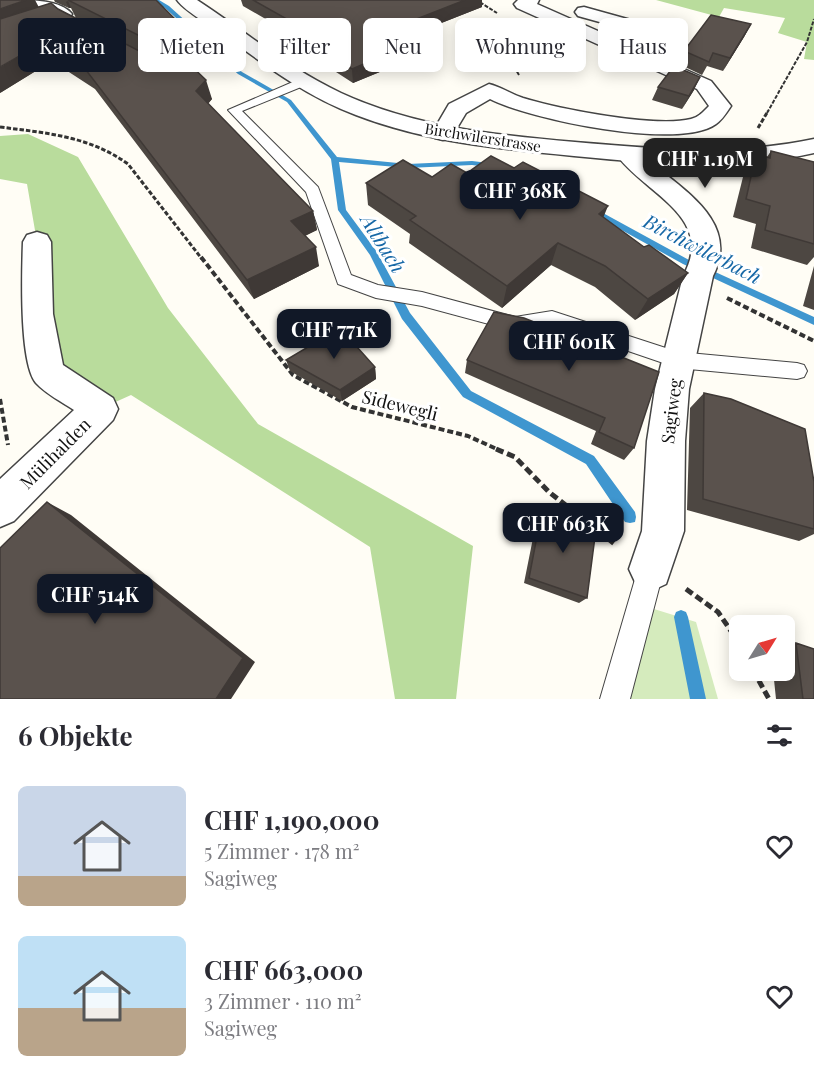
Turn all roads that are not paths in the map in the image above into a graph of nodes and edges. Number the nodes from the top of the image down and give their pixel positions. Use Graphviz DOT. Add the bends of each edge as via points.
graph roads {
  1 [pos="185,0"];
  2 [pos="531,0"];
  3 [pos="539,0"];
  4 [pos="0,7"];
  5 [pos="70,17"];
  6 [pos="64,18"];
  7 [pos="603,18"];
  8 [pos="296,85"];
  9 [pos="443,133"];
  10 [pos="814,146"];
  11 [pos="628,154"];
  12 [pos="37,242"];
  13 [pos="678,360"];
  14 [pos="798,371"];
  15 [pos="0,507"];
  16 [pos="651,569"];
  17 [pos="615,699"];
  1 -- 8 [label="street, Birchwilerstrasse"];
  2 -- 9 [label="street" via="523,3 704,85 720,106 707,121 682,126 640,126 574,118 489,90 457,109"];
  3 -- 7 [label="street"];
  4 -- 5 [label="street" via="47,6"];
  5 -- 6 [label="lane"];
  8 -- 9 [label="street, Birchwilerstrasse" via="362,111"];
  8 -- 13 [label="lane" via="234,110 313,190 344,279 376,291 515,324 552,318"];
  9 -- 11 [label="street, Birchwilerstrasse"];
  10 -- 11 [label="street, Birchwilerstrasse" via="755,156"];
  11 -- 13 [label="street, Sagiweg" via="635,164 692,207 701,222 706,244"];
  12 -- 15 [label="street, Mülihalden" via="37,314 48,373 99,409"];
  13 -- 14 [label="lane"];
  13 -- 16 [label="street, Sagiweg" via="666,441 663,531"];
  16 -- 17 [label="lane, Sagiweg"];
}
